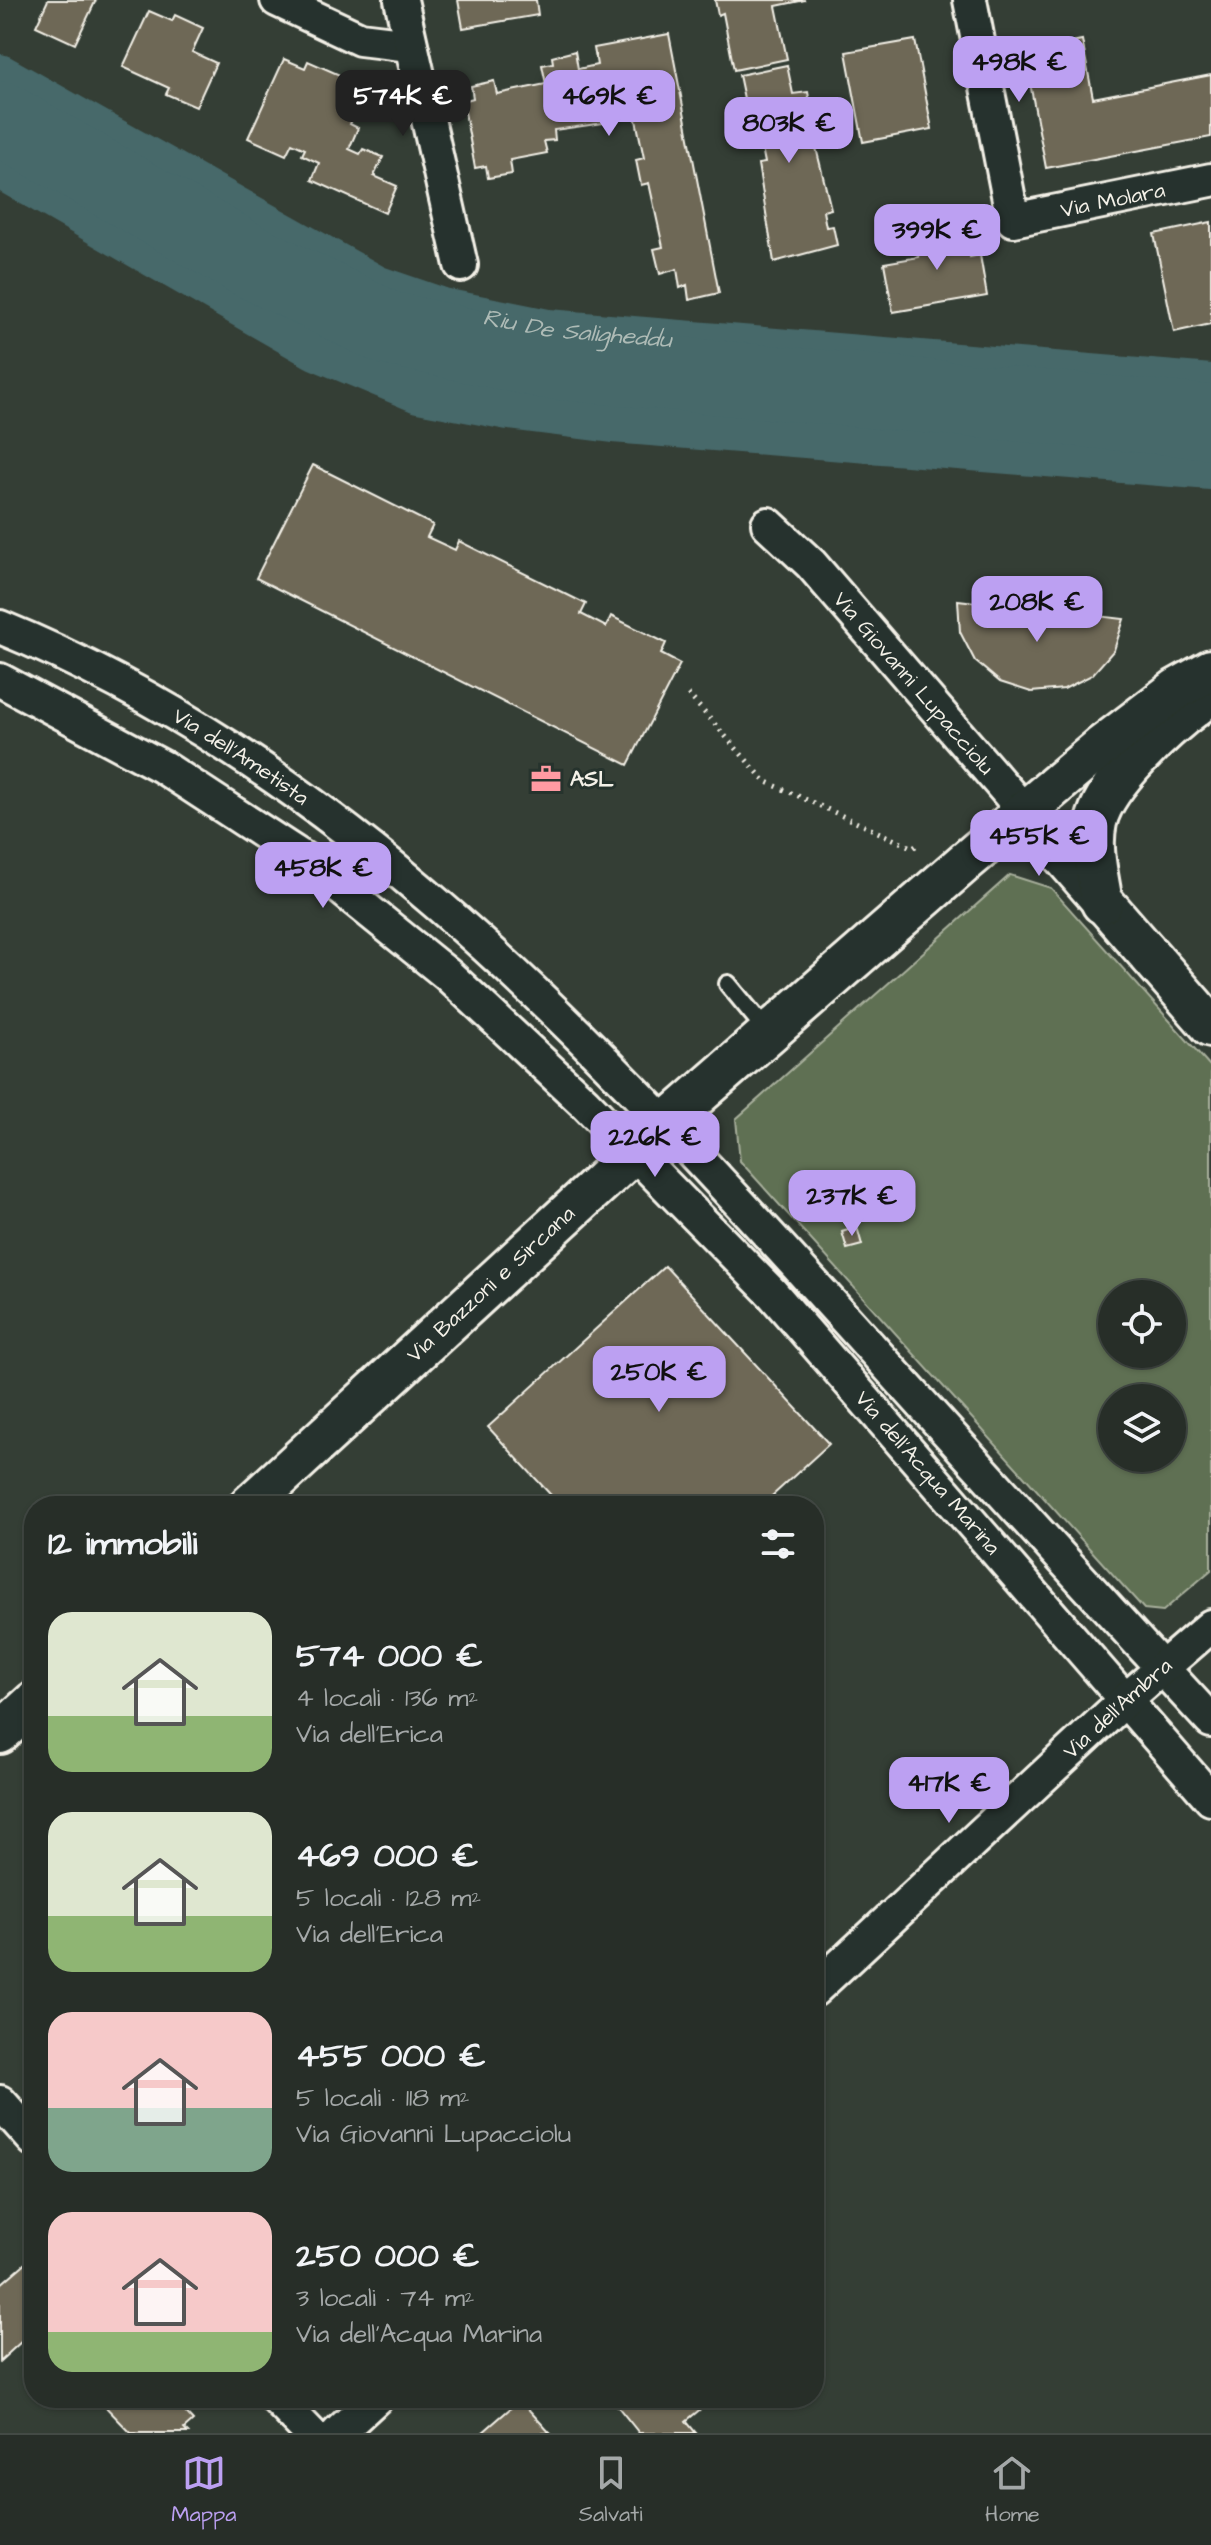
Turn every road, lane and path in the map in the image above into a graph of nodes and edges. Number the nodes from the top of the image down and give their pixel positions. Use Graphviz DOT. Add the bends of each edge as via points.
graph roads {
  1 [pos="277,0"];
  2 [pos="401,0"];
  3 [pos="970,0"];
  4 [pos="410,45"];
  5 [pos="1211,180"];
  6 [pos="461,265"];
  7 [pos="768,524"];
  8 [pos="0,627"];
  9 [pos="1211,670"];
  10 [pos="0,680"];
  11 [pos="688,694"];
  12 [pos="1211,695"];
  13 [pos="1024,811"];
  14 [pos="925,839"];
  15 [pos="1102,903"];
  16 [pos="728,984"];
  17 [pos="1211,1026"];
  18 [pos="771,1035"];
  19 [pos="667,1122"];
  20 [pos="635,1155"];
  21 [pos="260,1496"];
  22 [pos="1211,1626"];
  23 [pos="1163,1669"];
  24 [pos="1123,1702"];
  25 [pos="24,1711"];
  26 [pos="1211,1721"];
  27 [pos="0,1733"];
  28 [pos="1211,1799"];
  29 [pos="824,1981"];
  30 [pos="0,2102"];
  31 [pos="24,2129"];
  32 [pos="286,2408"];
  33 [pos="365,2408"];
  34 [pos="310,2433"];
  35 [pos="338,2433"];
  1 -- 4 [label="street" via="360,39"];
  2 -- 4 [label="street"];
  3 -- 5 [label="street, Via Molara" via="1013,220"];
  4 -- 6 [label="street"];
  7 -- 13 [label="street, Via Giovanni Lupacciolu" via="841,598"];
  8 -- 19 [label="street, Via dell'Ametista" via="49,647 217,736 352,834 483,940"];
  9 -- 13 [label="street, Via Bazzoni e Sircana" via="1177,689"];
  10 -- 20 [label="street" via="163,767 307,861 448,975"];
  11 -- 14 [label="path" via="765,781 913,848"];
  12 -- 15 [label="street" via="1170,725 1125,773 1096,820 1094,853"];
  13 -- 15 [label="street, Via Giovanni Lupacciolu"];
  13 -- 18 [label="street, Via Bazzoni e Sircana"];
  15 -- 17 [label="street, Via Giovanni Lupacciolu"];
  16 -- 18 [label="lane"];
  18 -- 19 [label="street, Via Bazzoni e Sircana"];
  19 -- 20 [label="street, Via Bazzoni e Sircana"];
  19 -- 23 [label="street, Via dell'Acqua Marina"];
  20 -- 21 [label="street, Via Bazzoni e Sircana"];
  20 -- 24 [label="street, Via dell'Acqua Marina" via="772,1293"];
  22 -- 23 [label="street, Via dell'Ambra"];
  23 -- 24 [label="street, Via dell'Ambra"];
  23 -- 26 [label="street, Via dell'Acqua Marina"];
  24 -- 28 [label="street, Via dell'Acqua Marina"];
  24 -- 29 [label="street, Via dell'Ambra"];
  25 -- 27 [label="street"];
  30 -- 31 [label="street"];
  32 -- 34 [label="street"];
  33 -- 35 [label="street"];
}
